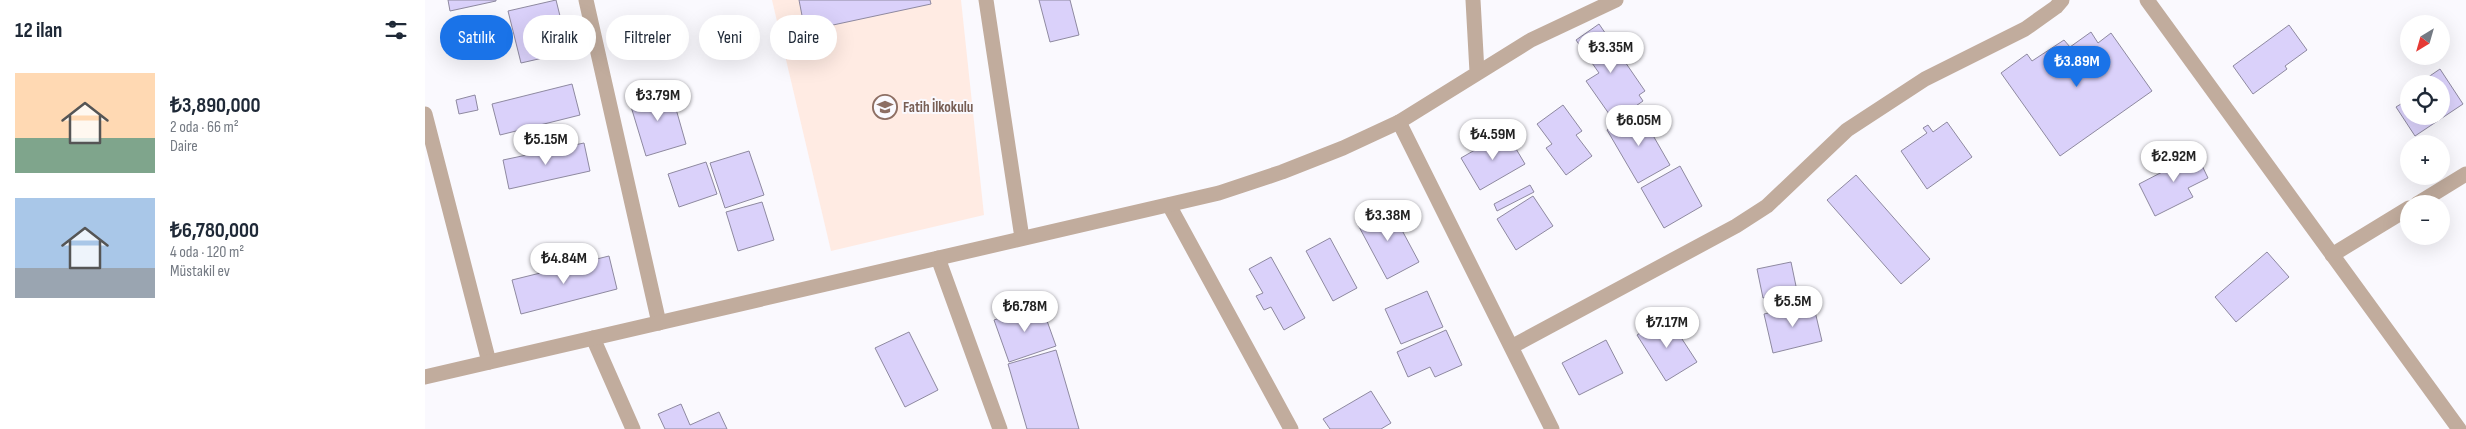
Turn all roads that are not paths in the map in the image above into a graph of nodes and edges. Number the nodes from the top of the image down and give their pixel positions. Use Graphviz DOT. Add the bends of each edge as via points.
graph roads {
  1 [pos="586,0"];
  2 [pos="986,0"];
  3 [pos="1473,0"];
  4 [pos="1616,0"];
  5 [pos="2062,0"];
  6 [pos="2147,0"];
  7 [pos="1477,72"];
  8 [pos="425,114"];
  9 [pos="1399,122"];
  10 [pos="2466,174"];
  11 [pos="2432,195"];
  12 [pos="1169,205"];
  13 [pos="2400,213"];
  14 [pos="1022,238"];
  15 [pos="2332,254"];
  16 [pos="938,258"];
  17 [pos="659,323"];
  18 [pos="593,338"];
  19 [pos="1511,347"];
  20 [pos="489,362"];
  21 [pos="425,377"];
  22 [pos="633,429"];
  23 [pos="1000,429"];
  24 [pos="1291,429"];
  25 [pos="1552,429"];
  26 [pos="2459,429"];
  1 -- 17 [label="street"];
  2 -- 14 [label="street"];
  3 -- 7 [label="street"];
  4 -- 7 [label="street" via="1531,40"];
  5 -- 19 [label="street" via="2025,29 1925,79 1847,130 1767,206 1736,226"];
  6 -- 15 [label="street"];
  7 -- 9 [label="street"];
  8 -- 20 [label="street"];
  9 -- 12 [label="street" via="1282,172"];
  9 -- 19 [label="street"];
  10 -- 11 [label="street"];
  12 -- 14 [label="street"];
  12 -- 24 [label="street"];
  13 -- 15 [label="street"];
  14 -- 16 [label="street"];
  15 -- 26 [label="street"];
  16 -- 17 [label="street"];
  16 -- 23 [label="street"];
  17 -- 18 [label="street"];
  18 -- 20 [label="street"];
  18 -- 22 [label="street"];
  19 -- 25 [label="street"];
  20 -- 21 [label="street"];
}
